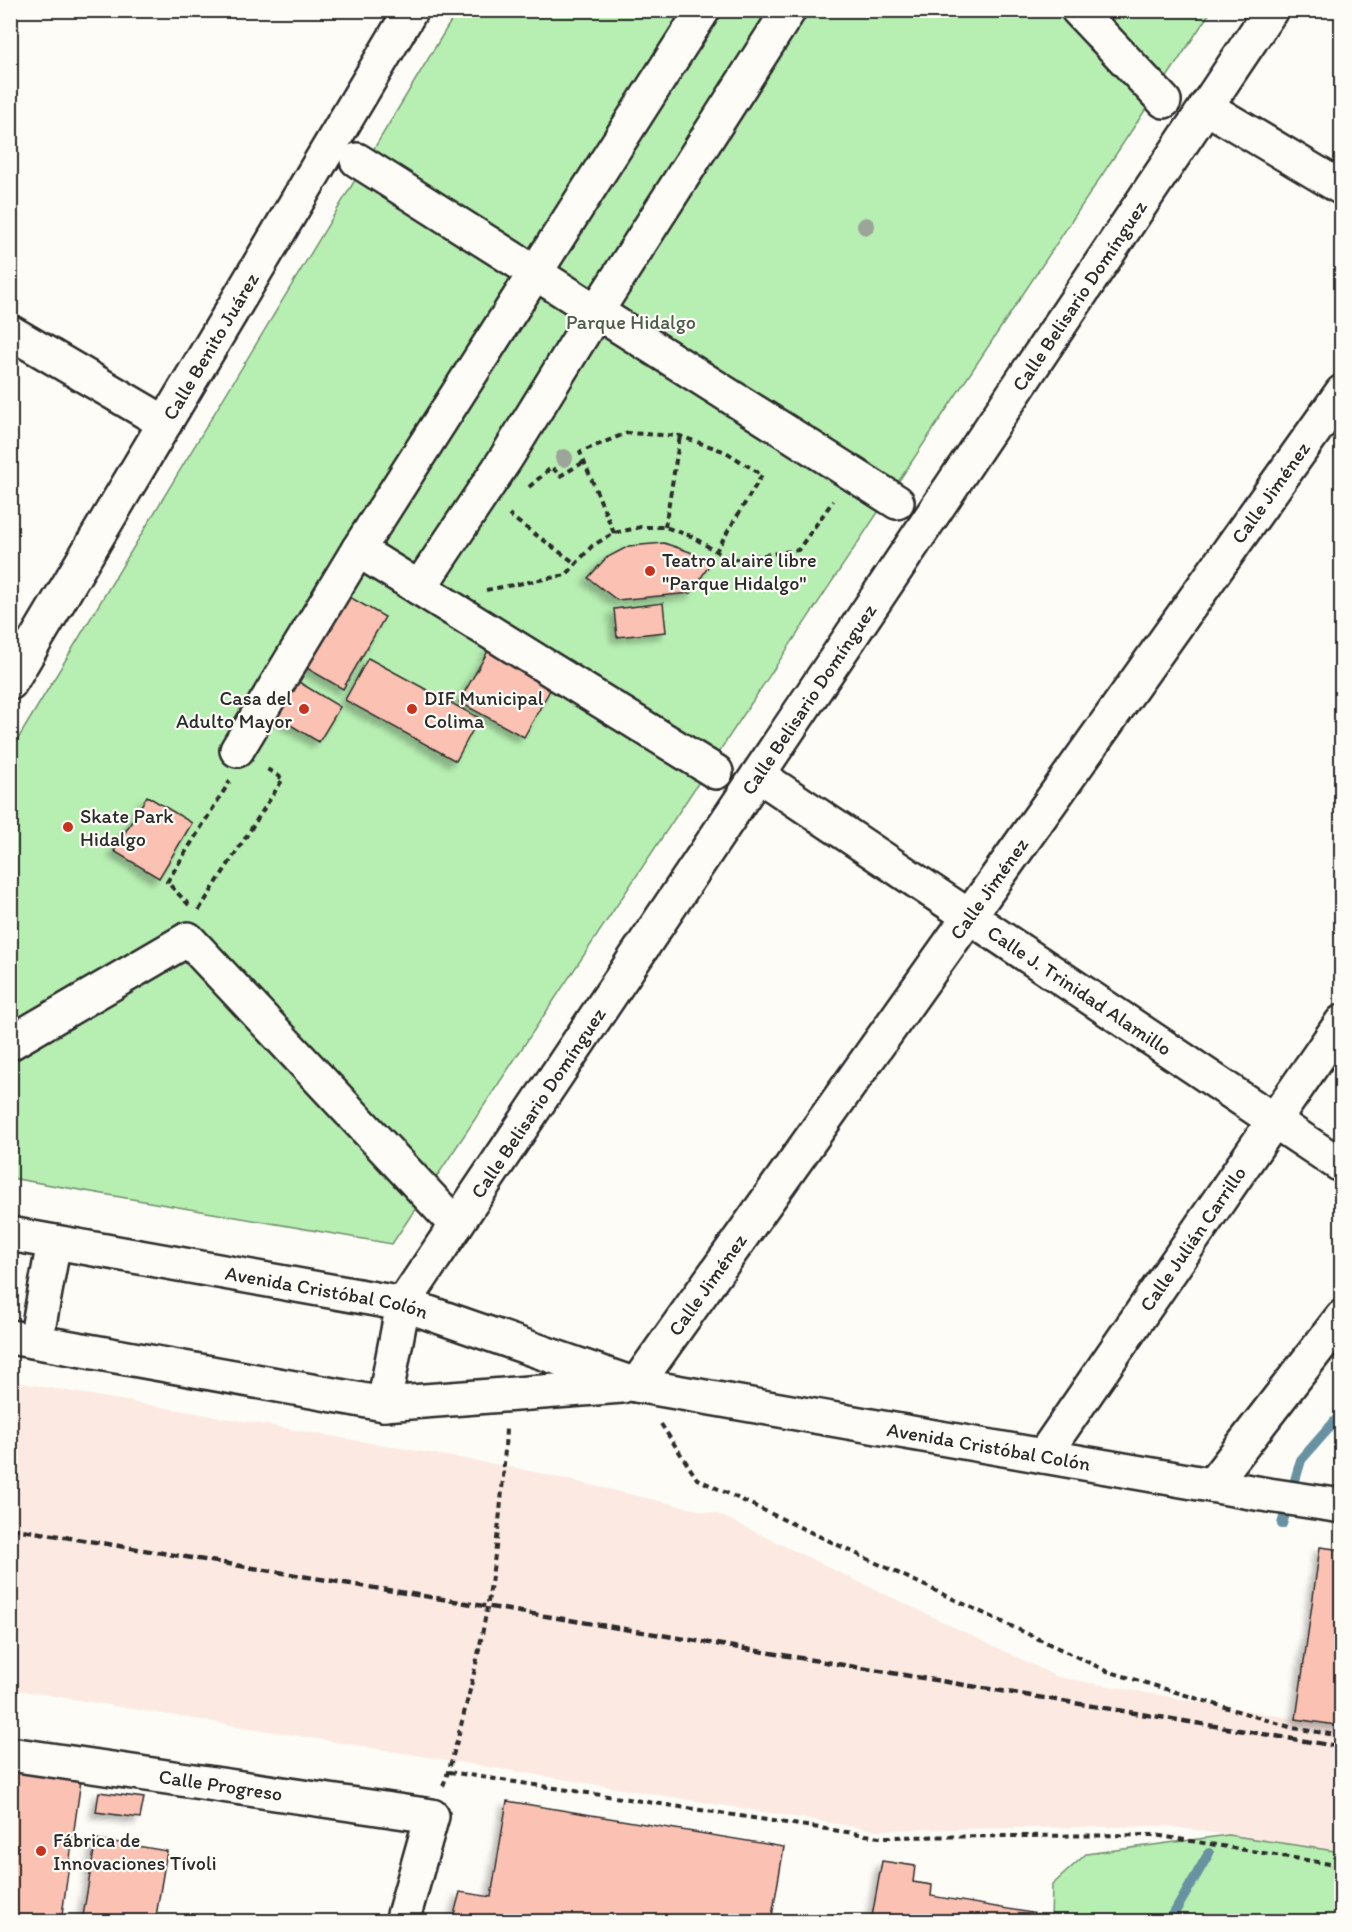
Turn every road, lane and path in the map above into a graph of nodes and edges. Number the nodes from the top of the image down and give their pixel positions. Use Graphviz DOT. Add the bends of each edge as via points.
graph roads {
  1 [pos="411,10"];
  2 [pos="704,10"];
  3 [pos="789,10"];
  4 [pos="1078,10"];
  5 [pos="1271,10"];
  6 [pos="1164,101"];
  7 [pos="1206,107"];
  8 [pos="357,160"];
  9 [pos="1341,188"];
  10 [pos="535,273"];
  11 [pos="596,312"];
  12 [pos="10,332"];
  13 [pos="1341,392"];
  14 [pos="165,423"];
  15 [pos="680,436"];
  16 [pos="584,462"];
  17 [pos="852,474"];
  18 [pos="529,487"];
  19 [pos="897,502"];
  20 [pos="516,506"];
  21 [pos="665,527"];
  22 [pos="614,533"];
  23 [pos="358,550"];
  24 [pos="716,551"];
  25 [pos="575,563"];
  26 [pos="429,594"];
  27 [pos="10,683"];
  28 [pos="235,762"];
  29 [pos="716,772"];
  30 [pos="758,775"];
  31 [pos="283,778"];
  32 [pos="969,916"];
  33 [pos="1341,1022"];
  34 [pos="10,1043"];
  35 [pos="1274,1120"];
  36 [pos="1341,1166"];
  37 [pos="456,1225"];
  38 [pos="10,1234"];
  39 [pos="54,1242"];
  40 [pos="403,1304"];
  41 [pos="1341,1317"];
  42 [pos="23,1339"];
  43 [pos="636,1385"];
  44 [pos="507,1394"];
  45 [pos="384,1404"];
  46 [pos="1043,1456"];
  47 [pos="1212,1485"];
  48 [pos="1341,1506"];
  49 [pos="1341,1736"];
  50 [pos="10,1754"];
  51 [pos="449,1772"];
  52 [pos="432,1816"];
  53 [pos="1341,1866"];
  54 [pos="402,1922"];
  1 -- 14 [label="street, Calle Benito Juárez"];
  2 -- 10 [label="street"];
  3 -- 11 [label="street"];
  4 -- 6 [label="street"];
  5 -- 7 [label="street, Calle Belisario Domínguez"];
  7 -- 9 [label="street"];
  7 -- 30 [label="street, Calle Belisario Domínguez"];
  8 -- 10 [label="street"];
  10 -- 11 [label="street"];
  10 -- 23 [label="street"];
  11 -- 17 [label="street"];
  11 -- 26 [label="street" via="506,458"];
  12 -- 14 [label="street"];
  13 -- 32 [label="street, Calle Jiménez"];
  14 -- 27 [label="street, Calle Benito Juárez"];
  15 -- 16 [label="path" via="627,434 580,452"];
  15 -- 21 [label="path"];
  15 -- 24 [label="path" via="726,452 762,475"];
  16 -- 18 [label="path" via="560,476 552,467"];
  16 -- 22 [label="path"];
  17 -- 19 [label="street"];
  17 -- 24 [label="path" via="798,550 730,560"];
  20 -- 25 [label="path" via="510,516"];
  21 -- 22 [label="path"];
  21 -- 24 [label="path"];
  22 -- 25 [label="path" via="592,546"];
  23 -- 26 [label="street"];
  23 -- 28 [label="street"];
  25 -- 26 [label="path" via="566,575"];
  26 -- 29 [label="street"];
  28 -- 31 [label="path" via="167,882 197,913"];
  30 -- 32 [label="street, Calle J. Trinidad Alamillo"];
  30 -- 37 [label="street, Calle Belisario Domínguez"];
  32 -- 35 [label="street, Calle J. Trinidad Alamillo"];
  32 -- 43 [label="street, Calle Jiménez"];
  33 -- 35 [label="street, Calle Julián Carrillo"];
  34 -- 37 [label="street" via="188,939"];
  35 -- 36 [label="street, Calle J. Trinidad Alamillo"];
  35 -- 46 [label="street, Calle Julián Carrillo"];
  37 -- 40 [label="street, Calle Belisario Domínguez"];
  38 -- 39 [label="street, Avenida Cristóbal Colón"];
  39 -- 40 [label="street, Avenida Cristóbal Colón"];
  39 -- 42 [label="street"];
  40 -- 43 [label="street, Avenida Cristóbal Colón"];
  40 -- 45 [label="street, Calle Belisario Domínguez"];
  41 -- 47 [label="street"];
  42 -- 45 [label="street, Avenida Cristóbal Colón"];
  43 -- 44 [label="street, Avenida Cristóbal Colón"];
  43 -- 46 [label="street, Avenida Cristóbal Colón"];
  43 -- 49 [label="path" via="697,1479 1107,1671 1293,1728"];
  44 -- 45 [label="street, Avenida Cristóbal Colón"];
  44 -- 51 [label="path" via="504,1480 491,1586"];
  46 -- 47 [label="street, Avenida Cristóbal Colón"];
  47 -- 48 [label="street, Avenida Cristóbal Colón"];
  50 -- 52 [label="street, Calle Progreso"];
  51 -- 52 [label="path"];
  51 -- 53 [label="path" via="879,1837 1155,1835"];
  52 -- 54 [label="street"];
}
